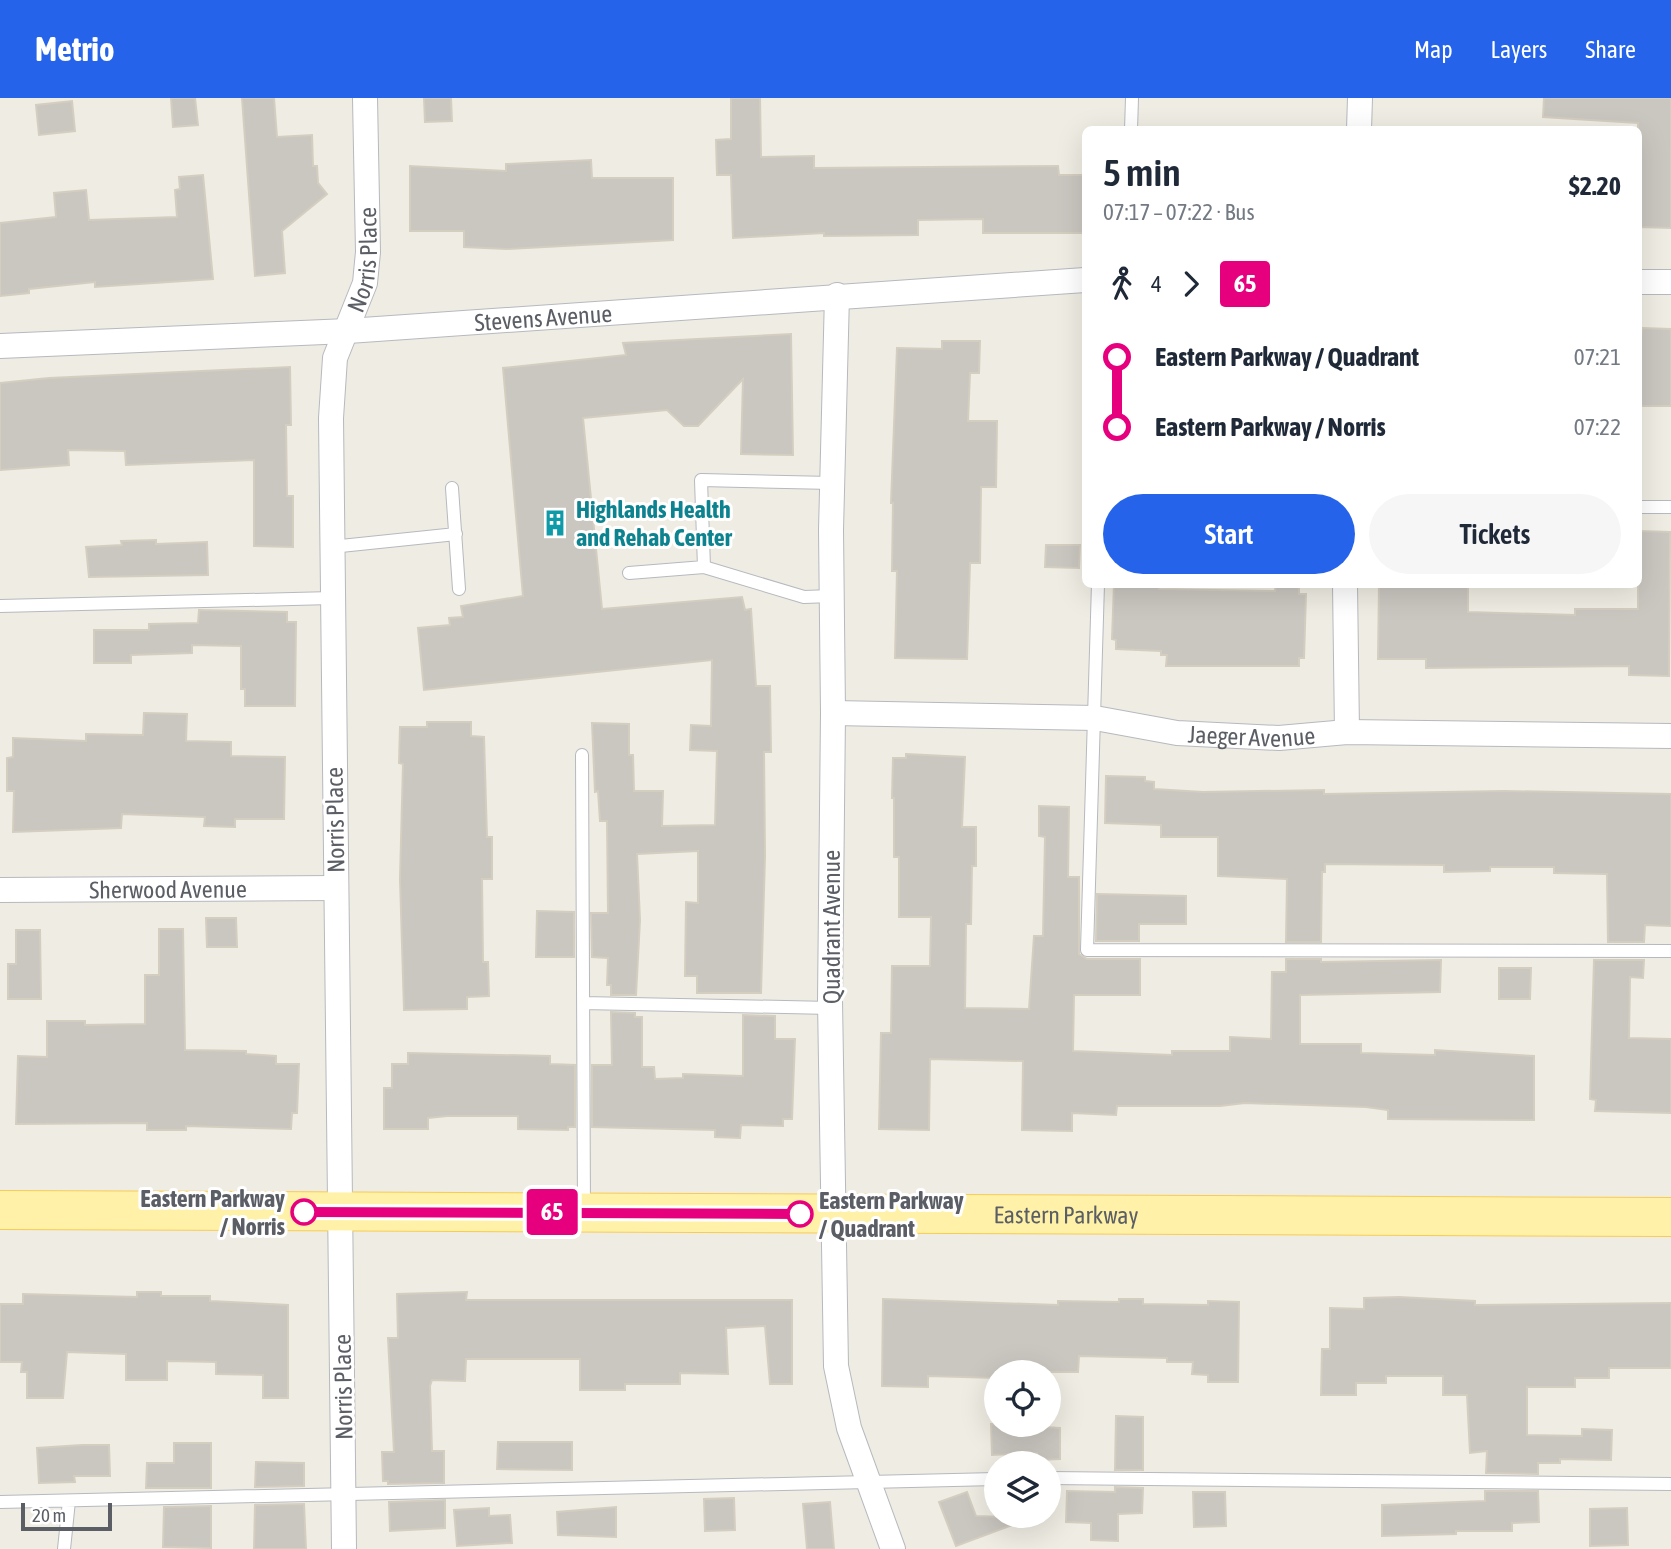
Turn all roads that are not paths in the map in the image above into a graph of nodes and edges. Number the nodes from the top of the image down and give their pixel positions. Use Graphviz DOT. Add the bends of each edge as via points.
graph roads {
  1 [pos="365,98"];
  2 [pos="1132,98"];
  3 [pos="1360,98"];
  4 [pos="1131,126"];
  5 [pos="1359,126"];
  6 [pos="1082,280"];
  7 [pos="1642,282"];
  8 [pos="1671,282"];
  9 [pos="837,295"];
  10 [pos="348,331"];
  11 [pos="0,346"];
  12 [pos="832,483"];
  13 [pos="453,488"];
  14 [pos="1642,507"];
  15 [pos="1671,507"];
  16 [pos="456,534"];
  17 [pos="331,547"];
  18 [pos="704,568"];
  19 [pos="629,573"];
  20 [pos="1098,588"];
  21 [pos="1345,588"];
  22 [pos="459,589"];
  23 [pos="832,596"];
  24 [pos="332,598"];
  25 [pos="0,606"];
  26 [pos="833,713"];
  27 [pos="1095,718"];
  28 [pos="1346,732"];
  29 [pos="1671,736"];
  30 [pos="582,755"];
  31 [pos="336,888"];
  32 [pos="0,890"];
  33 [pos="1671,951"];
  34 [pos="583,1003"];
  35 [pos="831,1008"];
  36 [pos="0,1210"];
  37 [pos="341,1212"];
  38 [pos="584,1213"];
  39 [pos="833,1215"];
  40 [pos="1671,1217"];
  41 [pos="1061,1478"];
  42 [pos="984,1479"];
  43 [pos="867,1481"];
  44 [pos="1671,1484"];
  45 [pos="344,1495"];
  46 [pos="69,1501"];
  47 [pos="0,1502"];
  48 [pos="64,1549"];
  49 [pos="344,1549"];
  50 [pos="893,1549"];
  1 -- 10 [label="street, Norris Place" via="368,252 365,283"];
  2 -- 4 [label="lane"];
  3 -- 5 [label="street"];
  6 -- 9 [label="street, Stevens Avenue"];
  7 -- 8 [label="street"];
  9 -- 10 [label="street, Stevens Avenue"];
  9 -- 12 [label="street, Quadrant Avenue"];
  10 -- 11 [label="street, Stevens Avenue"];
  10 -- 17 [label="street, Norris Place" via="335,358"];
  12 -- 18 [label="lane" via="701,480"];
  12 -- 23 [label="street, Quadrant Avenue"];
  13 -- 16 [label="lane"];
  14 -- 15 [label="lane"];
  16 -- 17 [label="lane"];
  16 -- 22 [label="lane"];
  17 -- 24 [label="street, Norris Place"];
  18 -- 19 [label="lane"];
  18 -- 23 [label="lane" via="804,597"];
  20 -- 27 [label="lane"];
  21 -- 28 [label="street"];
  23 -- 26 [label="street, Quadrant Avenue"];
  24 -- 25 [label="lane"];
  24 -- 31 [label="street, Norris Place"];
  26 -- 27 [label="street, Jaeger Avenue"];
  26 -- 35 [label="street, Quadrant Avenue"];
  27 -- 28 [label="street, Jaeger Avenue" via="1177,733 1279,738"];
  27 -- 33 [label="lane" via="1087,950"];
  28 -- 29 [label="street, Jaeger Avenue"];
  30 -- 34 [label="lane"];
  31 -- 32 [label="street, Sherwood Avenue"];
  31 -- 37 [label="street, Norris Place"];
  34 -- 35 [label="lane"];
  34 -- 38 [label="lane"];
  35 -- 39 [label="street, Quadrant Avenue"];
  36 -- 37 [label="main road, Eastern Parkway"];
  37 -- 38 [label="main road, Eastern Parkway"];
  37 -- 45 [label="street, Norris Place"];
  38 -- 39 [label="main road, Eastern Parkway"];
  39 -- 40 [label="main road, Eastern Parkway"];
  39 -- 43 [label="street, Quadrant Avenue" via="836,1366 849,1428"];
  41 -- 44 [label="lane"];
  42 -- 43 [label="lane"];
  43 -- 45 [label="lane"];
  43 -- 50 [label="street, Quadrant Avenue"];
  45 -- 46 [label="lane"];
  45 -- 49 [label="street, Norris Place"];
  46 -- 47 [label="lane"];
  46 -- 48 [label="lane"];
}
